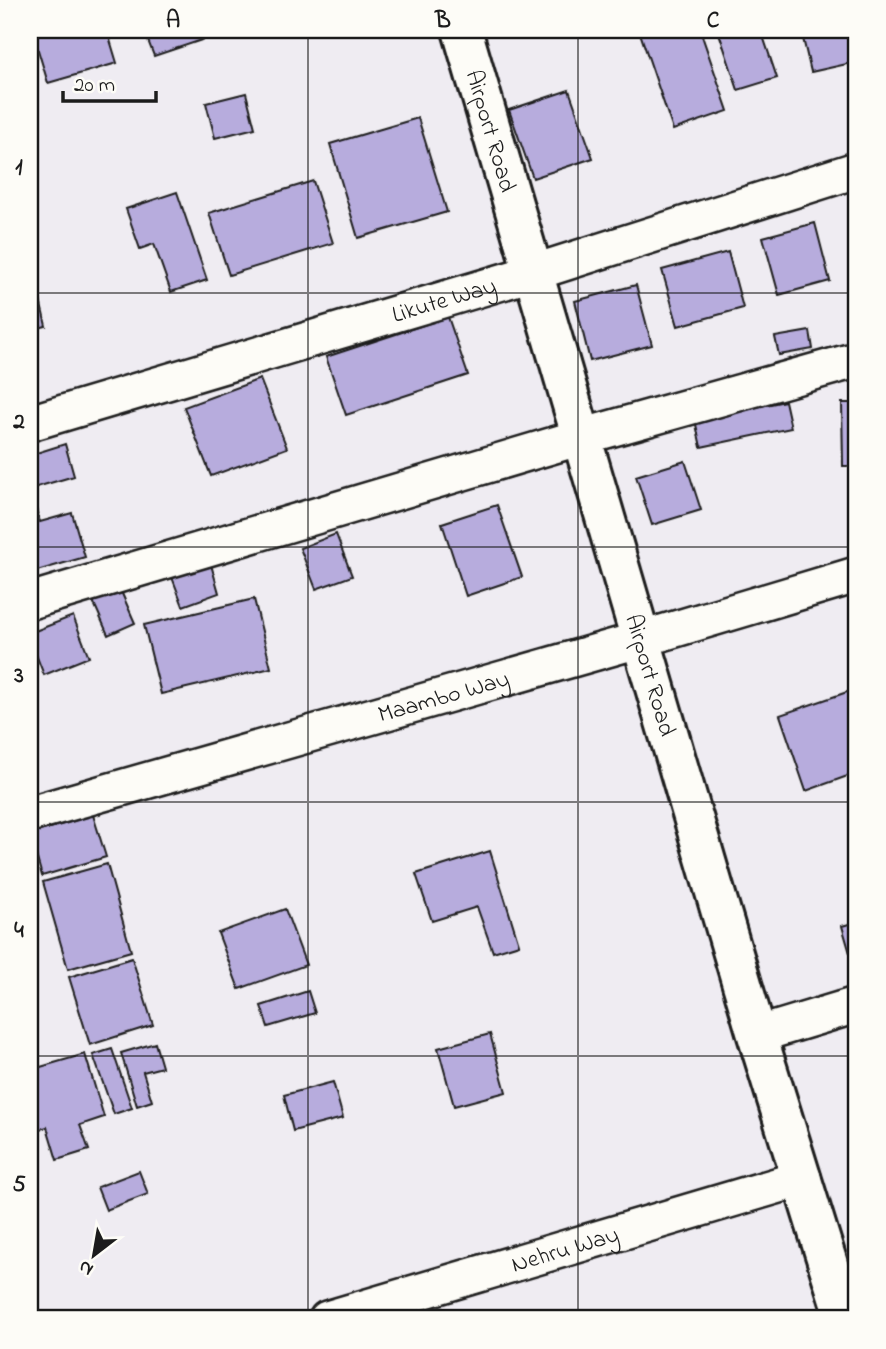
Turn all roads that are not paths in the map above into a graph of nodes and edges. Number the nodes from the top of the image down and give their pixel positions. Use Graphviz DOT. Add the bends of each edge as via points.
graph roads {
  1 [pos="462,30"];
  2 [pos="856,170"];
  3 [pos="532,273"];
  4 [pos="856,360"];
  5 [pos="30,423"];
  6 [pos="581,437"];
  7 [pos="856,575"];
  8 [pos="30,601"];
  9 [pos="642,639"];
  10 [pos="30,814"];
  11 [pos="856,1004"];
  12 [pos="757,1035"];
  13 [pos="803,1178"];
  14 [pos="327,1319"];
  15 [pos="845,1319"];
  1 -- 3 [label="street, Airport Road"];
  2 -- 3 [label="street, Likute Way"];
  3 -- 5 [label="street, Likute Way"];
  3 -- 6 [label="street, Airport Road"];
  4 -- 6 [label="street"];
  6 -- 8 [label="street"];
  6 -- 9 [label="street, Airport Road"];
  7 -- 9 [label="street, Maambo Way"];
  9 -- 10 [label="street, Maambo Way"];
  9 -- 12 [label="street, Airport Road"];
  11 -- 12 [label="street"];
  12 -- 13 [label="street, Airport Road"];
  13 -- 14 [label="street, Nehru Way"];
  13 -- 15 [label="street, Airport Road"];
}
